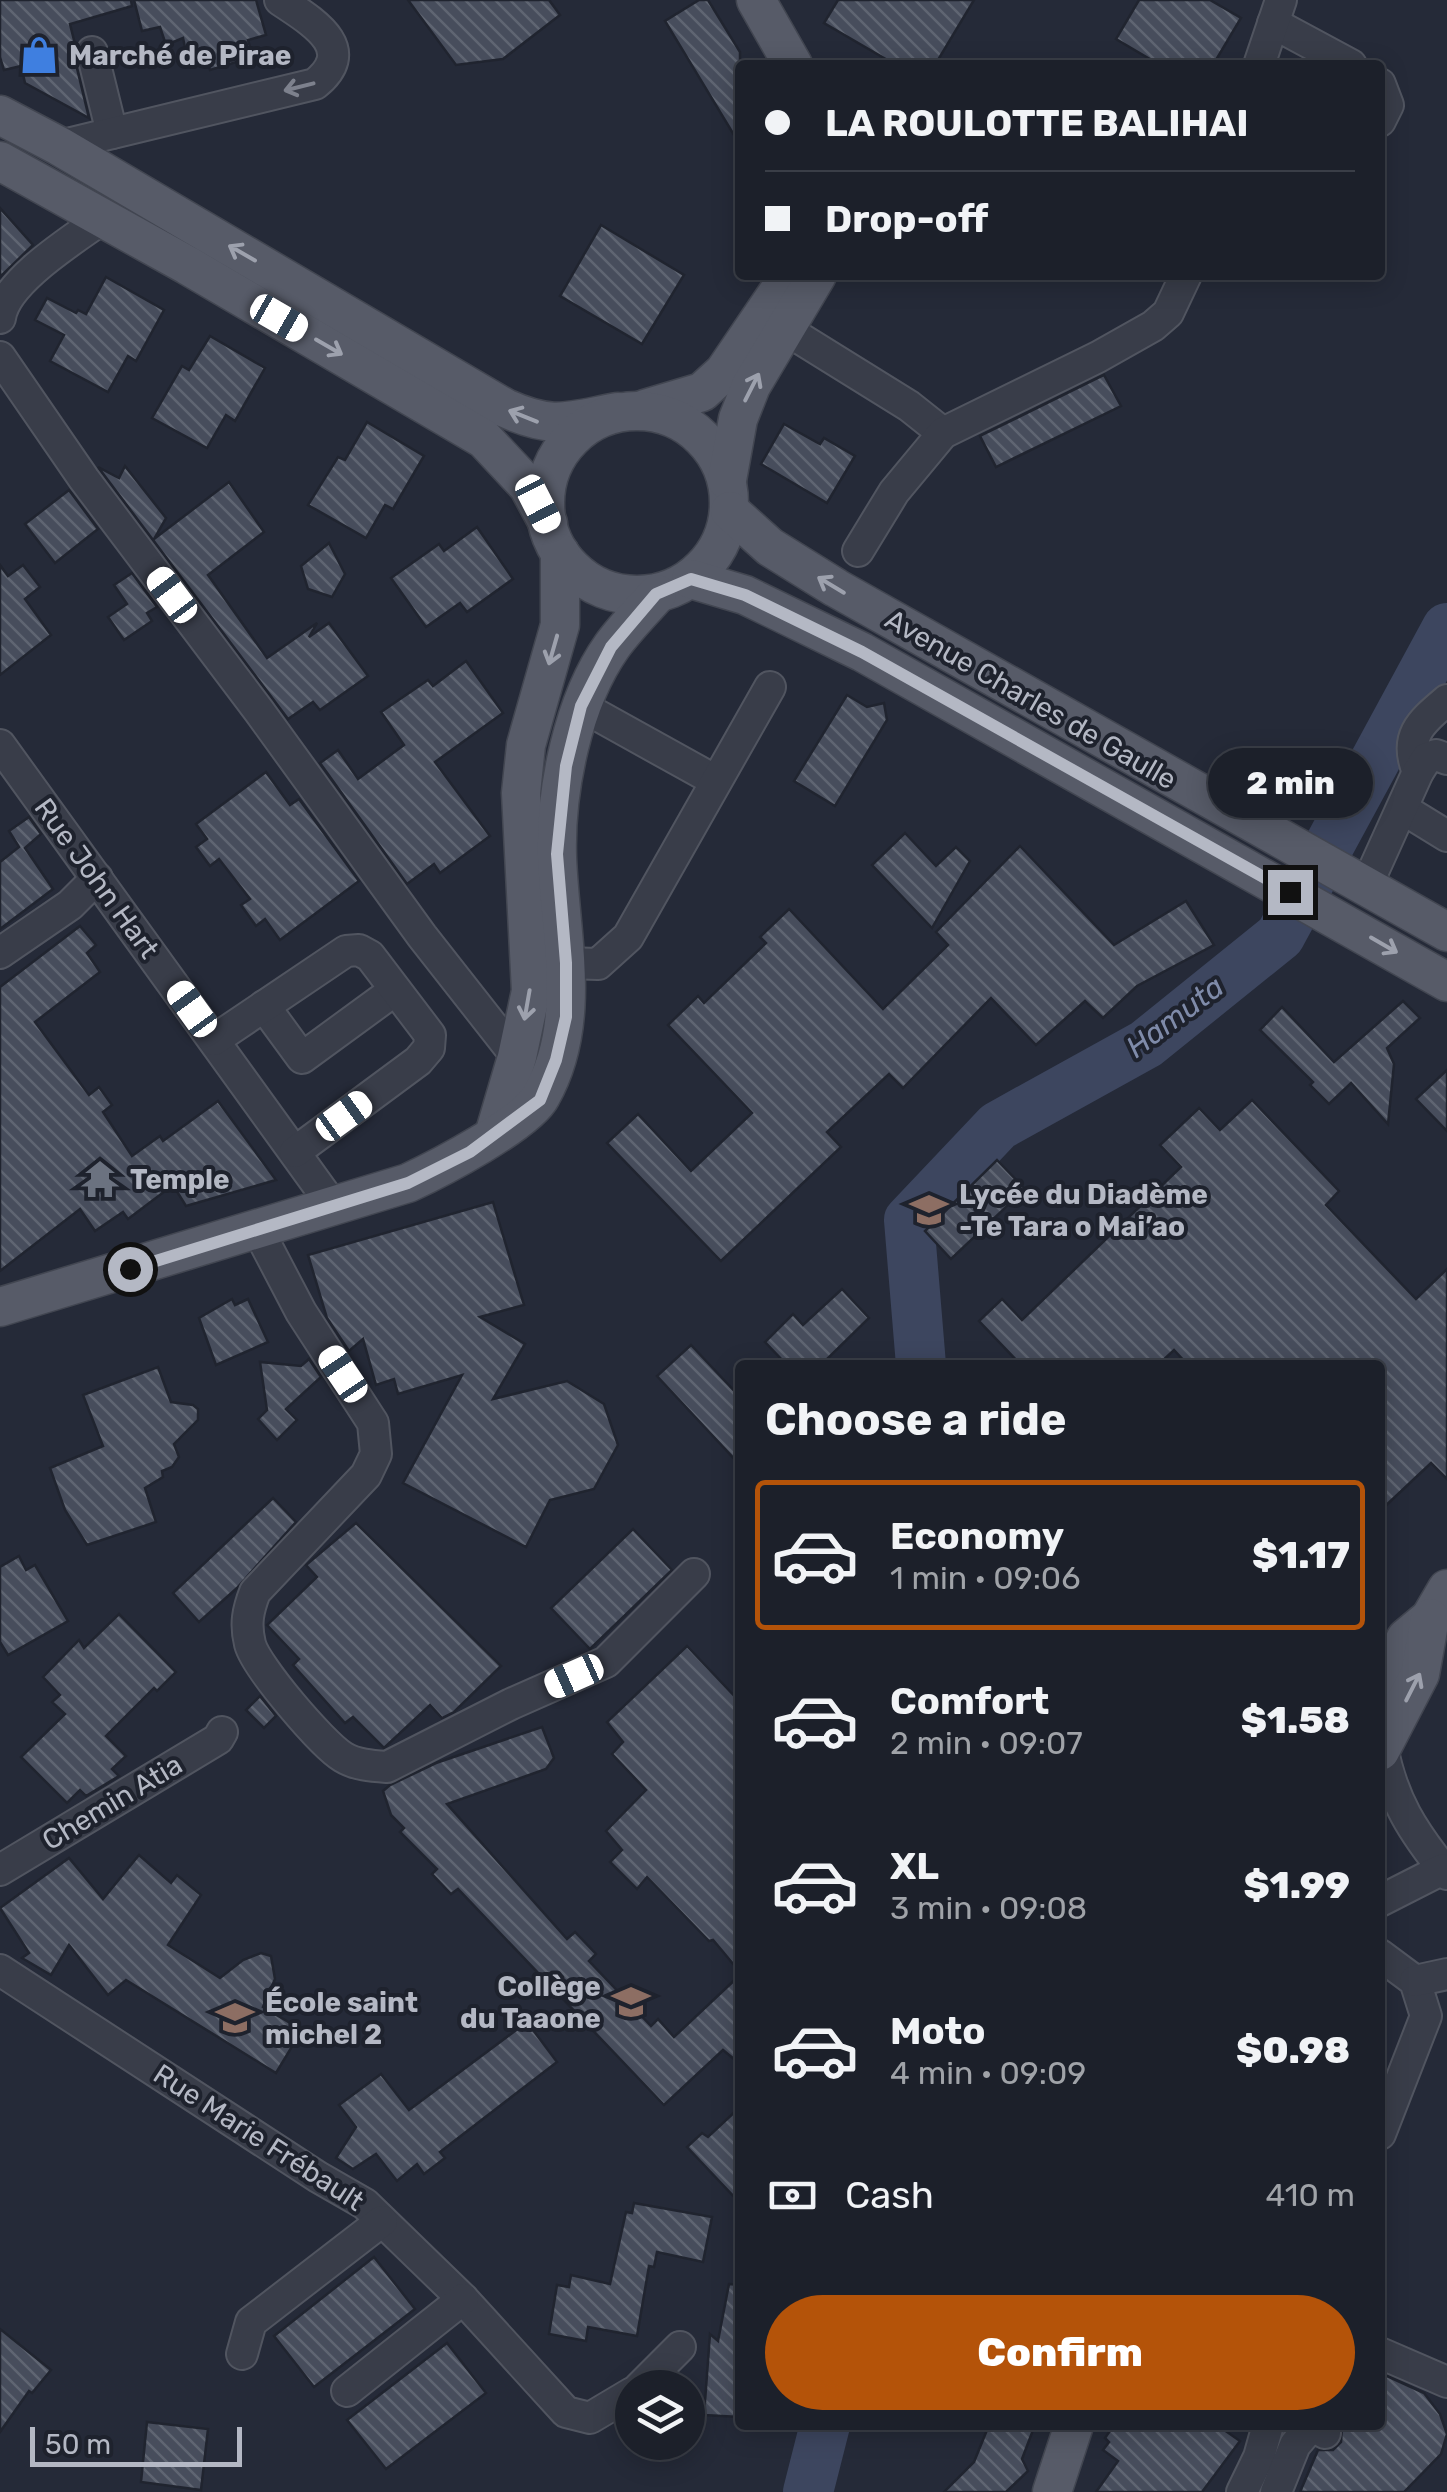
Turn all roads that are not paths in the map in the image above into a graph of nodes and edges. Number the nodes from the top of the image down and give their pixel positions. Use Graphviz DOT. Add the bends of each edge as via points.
graph roads {
  1 [pos="280,0"];
  2 [pos="756,0"];
  3 [pos="1273,8"];
  4 [pos="92,52"];
  5 [pos="790,60"];
  6 [pos="1260,60"];
  7 [pos="1338,60"];
  8 [pos="0,115"];
  9 [pos="112,133"];
  10 [pos="59,146"];
  11 [pos="0,161"];
  12 [pos="103,218"];
  13 [pos="787,280"];
  14 [pos="814,280"];
  15 [pos="1184,280"];
  16 [pos="0,318"];
  17 [pos="785,328"];
  18 [pos="0,357"];
  19 [pos="629,411"];
  20 [pos="944,433"];
  21 [pos="728,495"];
  22 [pos="554,538"];
  23 [pos="858,551"];
  24 [pos="674,586"];
  25 [pos="770,687"];
  26 [pos="1447,700"];
  27 [pos="581,706"];
  28 [pos="0,746"];
  29 [pos="1447,759"];
  30 [pos="1418,772"];
  31 [pos="716,781"];
  32 [pos="1403,809"];
  33 [pos="1447,836"];
  34 [pos="97,878"];
  35 [pos="1352,880"];
  36 [pos="526,930"];
  37 [pos="1447,932"];
  38 [pos="0,953"];
  39 [pos="566,963"];
  40 [pos="1447,982"];
  41 [pos="394,990"];
  42 [pos="264,1006"];
  43 [pos="214,1040"];
  44 [pos="517,1058"];
  45 [pos="494,1135"];
  46 [pos="295,1152"];
  47 [pos="333,1206"];
  48 [pos="258,1230"];
  49 [pos="0,1308"];
  50 [pos="694,1574"];
  51 [pos="1438,1604"];
  52 [pos="1385,1678"];
  53 [pos="222,1732"];
  54 [pos="1385,1741"];
  55 [pos="1385,1764"];
  56 [pos="0,1870"];
  57 [pos="1446,1878"];
  58 [pos="1385,1899"];
  59 [pos="1385,1958"];
  60 [pos="0,1970"];
  61 [pos="1447,1974"];
  62 [pos="1415,1981"];
  63 [pos="1385,2121"];
  64 [pos="382,2221"];
  65 [pos="463,2299"];
  66 [pos="680,2348"];
  67 [pos="242,2354"];
  68 [pos="1385,2356"];
  69 [pos="658,2370"];
  70 [pos="1447,2382"];
  71 [pos="347,2391"];
  72 [pos="615,2403"];
  73 [pos="1072,2430"];
  74 [pos="1267,2430"];
  75 [pos="1308,2430"];
  76 [pos="1320,2430"];
  77 [pos="1325,2433"];
  78 [pos="1052,2492"];
  79 [pos="1242,2492"];
  80 [pos="1276,2492"];
  1 -- 9 [label="street, one-way" via="330,42 330,72 315,84"];
  2 -- 5 [label="main road"];
  3 -- 6 [label="street"];
  3 -- 7 [label="street"];
  4 -- 9 [label="street"];
  8 -- 10 [label="main road"];
  9 -- 10 [label="street"];
  19 -- 10 [label="main road, one-way" via="535,422"];
  11 -- 12 [label="main road"];
  12 -- 16 [label="street" via="20,284"];
  12 -- 22 [label="main road, one-way" via="484,440 528,486"];
  13 -- 19 [label="main road" via="724,372 702,392"];
  14 -- 17 [label="main road"];
  15 -- 20 [label="street" via="1168,313 1153,326"];
  17 -- 20 [label="street"];
  21 -- 17 [label="main road, one-way" via="738,419"];
  18 -- 44 [label="street"];
  19 -- 21 [label="main road" via="661,413 696,431 720,462"];
  19 -- 22 [label="main road" via="584,426 560,453 546,487"];
  20 -- 23 [label="street" via="894,492"];
  21 -- 24 [label="main road" via="722,542 703,568"];
  35 -- 21 [label="main road, Avenue Charles de Gaulle, one-way" via="836,588 770,547"];
  22 -- 24 [label="main road" via="578,574 602,588 629,595"];
  22 -- 36 [label="main road, one-way" via="560,625 526,745 521,794"];
  24 -- 27 [label="main road" via="611,647"];
  24 -- 40 [label="main road, Avenue Charles de Gaulle, one-way" via="745,595 862,652"];
  25 -- 31 [label="street"];
  26 -- 30 [label="street" via="1412,740"];
  27 -- 31 [label="street"];
  27 -- 39 [label="main road" via="566,766 557,854"];
  28 -- 34 [label="street, Rue John Hart"];
  29 -- 30 [label="street" via="1427,758"];
  30 -- 32 [label="street"];
  31 -- 39 [label="street" via="628,937 598,964"];
  32 -- 33 [label="street"];
  32 -- 35 [label="street"];
  34 -- 38 [label="street"];
  34 -- 43 [label="street, Rue John Hart"];
  35 -- 37 [label="main road, Avenue Charles de Gaulle"];
  36 -- 39 [label="street"];
  36 -- 44 [label="main road, one-way" via="530,991"];
  39 -- 45 [label="main road" via="566,1017 540,1100"];
  41 -- 42 [label="street" via="370,956 346,951"];
  41 -- 42 [label="street" via="302,1058"];
  41 -- 46 [label="street" via="430,1035 429,1048"];
  42 -- 43 [label="street"];
  43 -- 46 [label="street, Rue John Hart"];
  44 -- 45 [label="main road"];
  45 -- 47 [label="main road" via="408,1183"];
  46 -- 47 [label="street, Rue John Hart"];
  47 -- 48 [label="main road"];
  48 -- 49 [label="main road"];
  48 -- 50 [label="street" via="301,1312 373,1423 376,1454 366,1475 256,1592 246,1615 250,1648 278,1689 342,1756 388,1767 606,1662"];
  51 -- 52 [label="main road" via="1406,1638"];
  54 -- 51 [label="main road, one-way" via="1420,1674"];
  53 -- 56 [label="street, Chemin Atia"];
  55 -- 57 [label="street" via="1404,1816"];
  57 -- 58 [label="street"];
  59 -- 62 [label="street"];
  60 -- 64 [label="street, Rue Marie Frébault" via="366,2204"];
  61 -- 62 [label="street"];
  62 -- 63 [label="street" via="1426,2016"];
  64 -- 65 [label="street, Rue Marie Frébault"];
  64 -- 67 [label="street" via="251,2322"];
  65 -- 71 [label="street"];
  65 -- 72 [label="street, Rue Marie Frébault" via="566,2412 590,2418"];
  66 -- 69 [label="street"];
  68 -- 70 [label="street"];
  73 -- 78 [label="main road"];
  74 -- 79 [label="street"];
  75 -- 80 [label="street"];
  76 -- 77 [label="street"];
}
